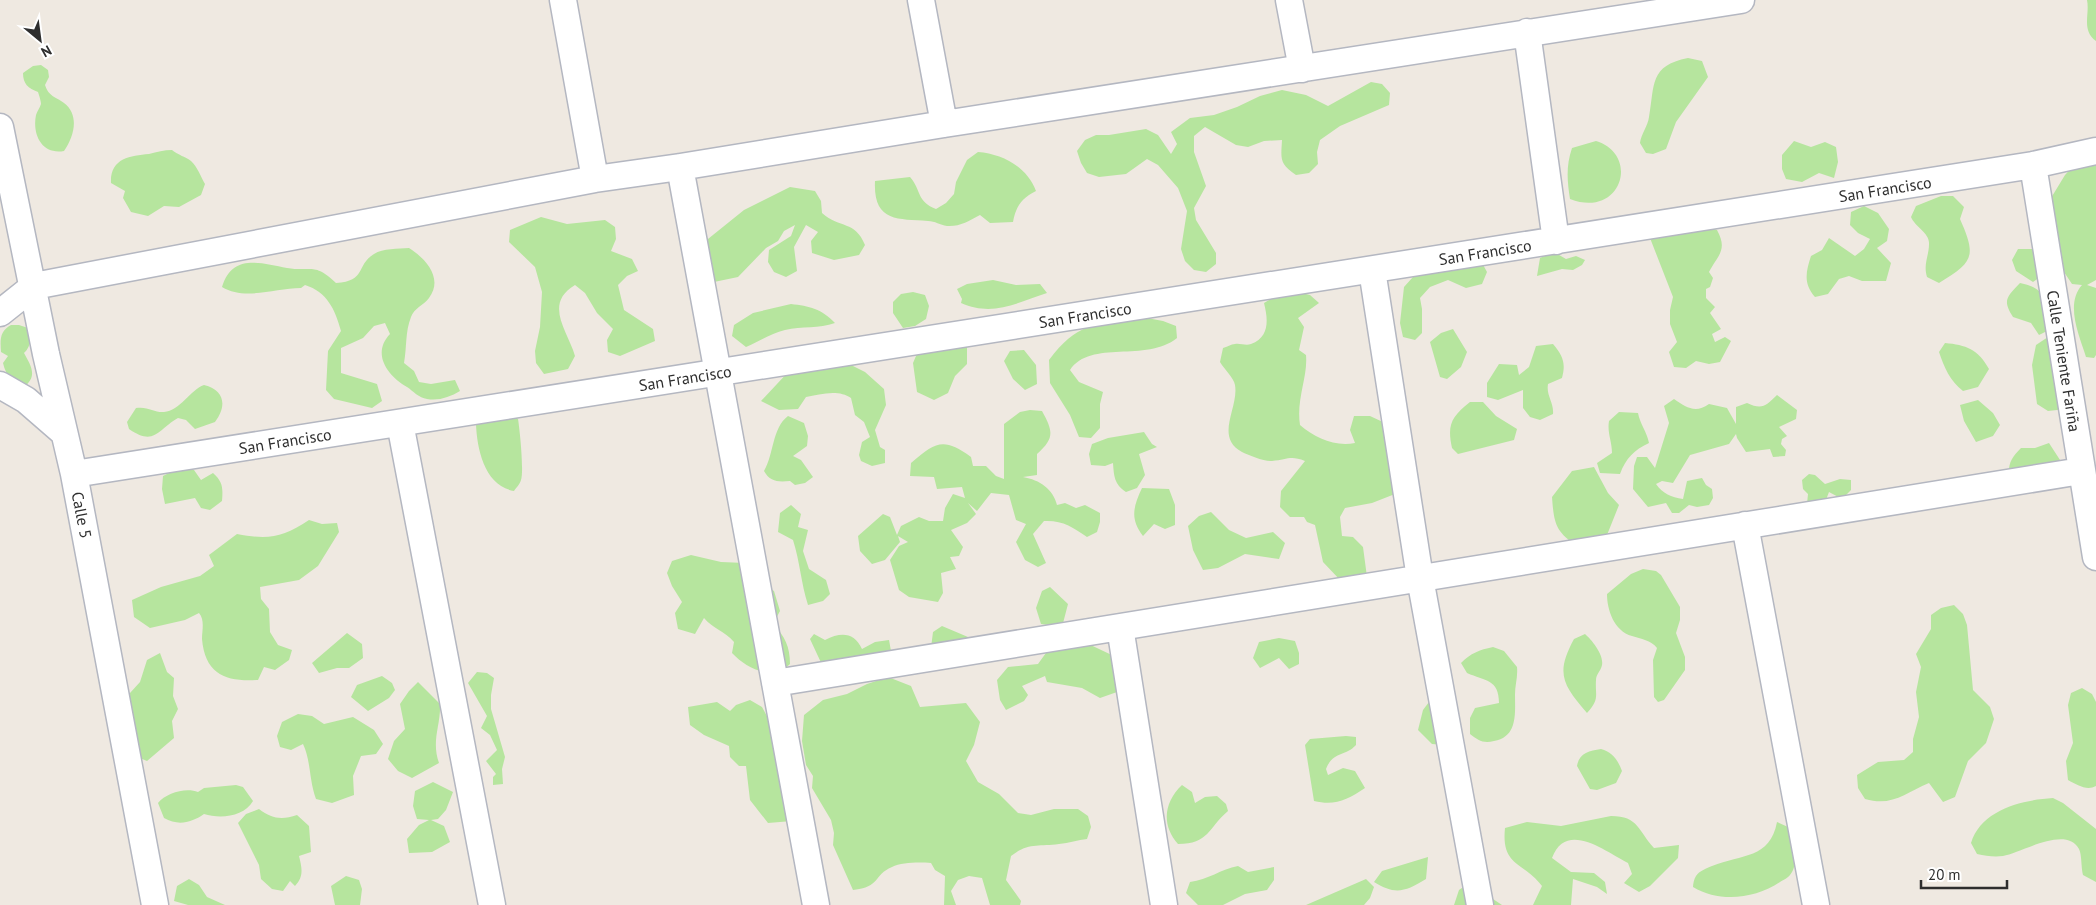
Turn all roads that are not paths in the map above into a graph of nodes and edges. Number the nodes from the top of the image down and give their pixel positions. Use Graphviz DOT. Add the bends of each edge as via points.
graph roads {
  1 [pos="563,0"];
  2 [pos="921,0"];
  3 [pos="1288,0"];
  4 [pos="1741,0"];
  5 [pos="1704,2"];
  6 [pos="1527,32"];
  7 [pos="1302,68"];
  8 [pos="944,124"];
  9 [pos="0,127"];
  10 [pos="2096,151"];
  11 [pos="2033,165"];
  12 [pos="680,167"];
  13 [pos="595,179"];
  14 [pos="1556,241"];
  15 [pos="1372,270"];
  16 [pos="34,286"];
  17 [pos="0,313"];
  18 [pos="717,373"];
  19 [pos="0,385"];
  20 [pos="400,422"];
  21 [pos="64,433"];
  22 [pos="2081,471"];
  23 [pos="74,474"];
  24 [pos="1745,525"];
  25 [pos="2096,557"];
  26 [pos="1420,578"];
  27 [pos="1120,627"];
  28 [pos="775,683"];
  29 [pos="155,905"];
  30 [pos="492,905"];
  31 [pos="816,905"];
  32 [pos="1164,905"];
  33 [pos="1480,905"];
  34 [pos="1816,905"];
  1 -- 13 [label="street"];
  2 -- 8 [label="street"];
  3 -- 7 [label="street"];
  4 -- 5 [label="street"];
  5 -- 6 [label="street"];
  6 -- 7 [label="street"];
  6 -- 14 [label="street"];
  7 -- 8 [label="street"];
  8 -- 12 [label="street"];
  9 -- 16 [label="street, Calle 5"];
  10 -- 11 [label="street, San Francisco"];
  11 -- 14 [label="street, San Francisco"];
  11 -- 22 [label="street, Calle Teniente Fariña"];
  12 -- 13 [label="street"];
  12 -- 18 [label="street"];
  13 -- 16 [label="street"];
  14 -- 15 [label="street, San Francisco"];
  15 -- 18 [label="street, San Francisco"];
  15 -- 26 [label="street"];
  16 -- 17 [label="street"];
  16 -- 21 [label="street, Calle 5"];
  18 -- 20 [label="street, San Francisco"];
  18 -- 28 [label="street"];
  19 -- 21 [label="street" via="26,400"];
  20 -- 23 [label="street, San Francisco"];
  20 -- 30 [label="street"];
  21 -- 23 [label="street, Calle 5"];
  22 -- 24 [label="street"];
  22 -- 25 [label="street, Calle Teniente Fariña"];
  23 -- 29 [label="street, Calle 5"];
  24 -- 26 [label="street"];
  24 -- 34 [label="street"];
  26 -- 27 [label="street"];
  26 -- 33 [label="street"];
  27 -- 28 [label="street"];
  27 -- 32 [label="street"];
  28 -- 31 [label="street"];
}
